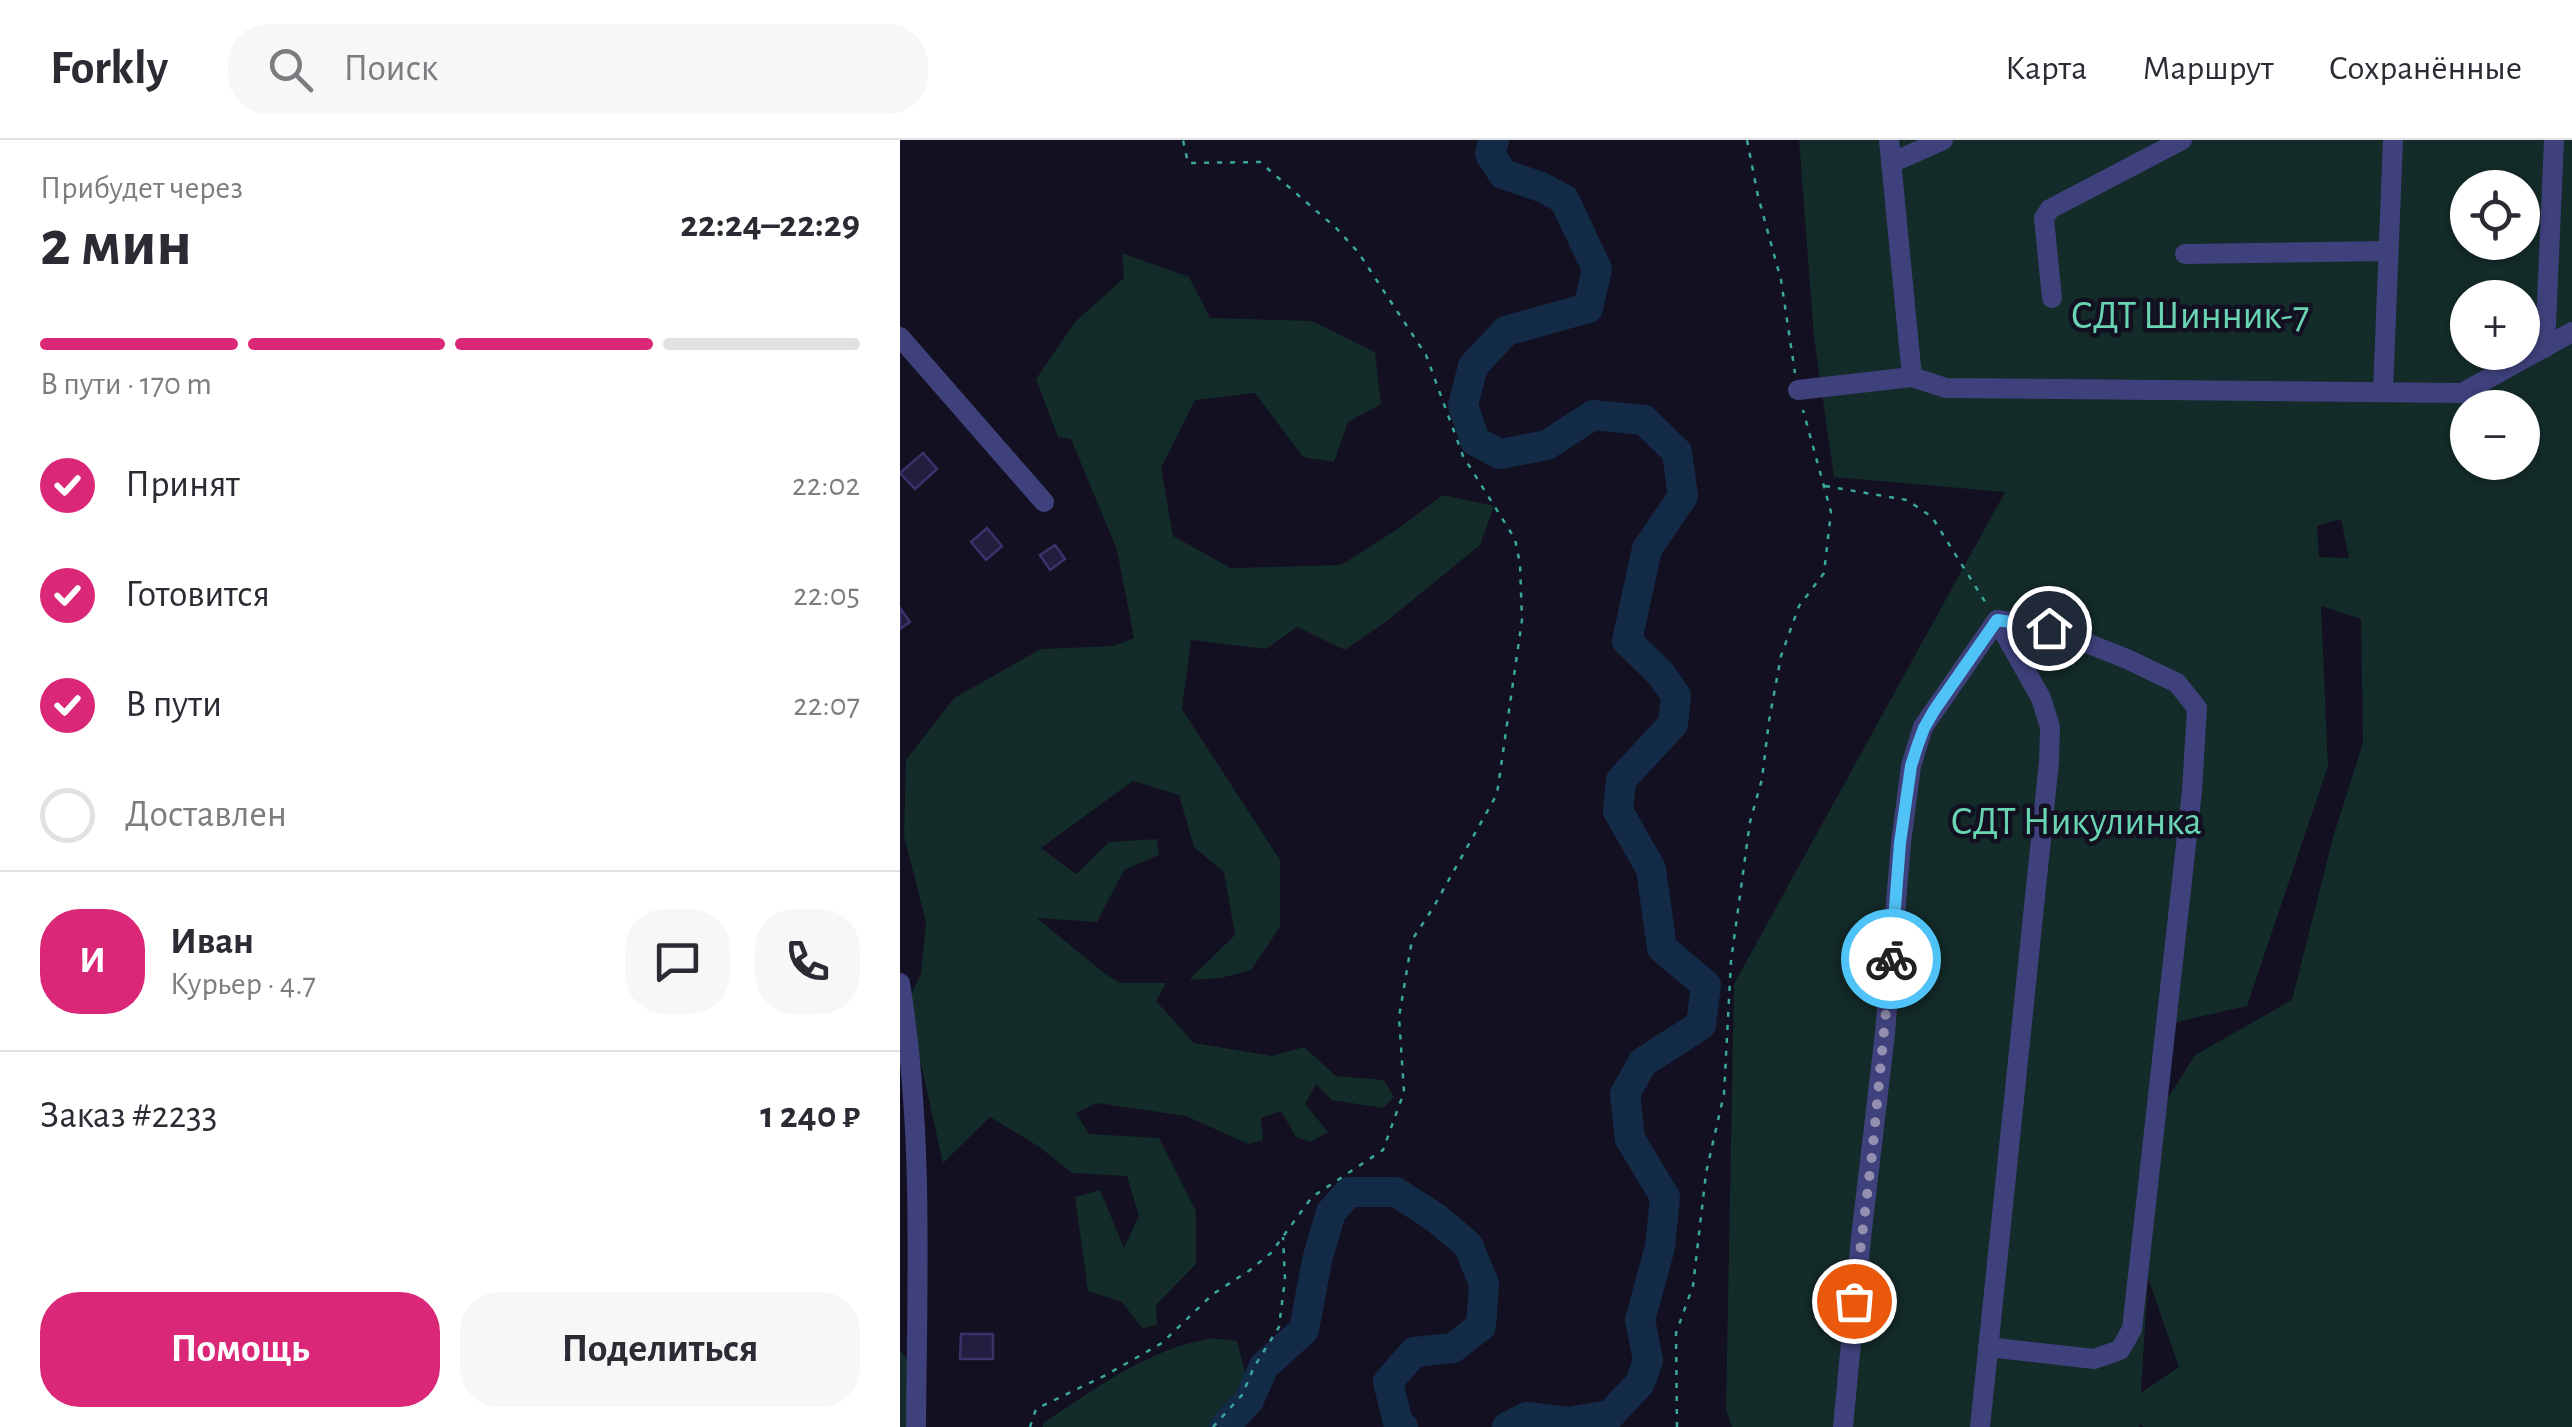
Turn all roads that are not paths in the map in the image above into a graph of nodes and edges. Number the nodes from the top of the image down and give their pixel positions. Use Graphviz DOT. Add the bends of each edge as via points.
graph roads {
  1 [pos="1889,140"];
  2 [pos="1943,140"];
  3 [pos="2182,140"];
  4 [pos="2393,140"];
  5 [pos="2554,140"];
  6 [pos="1891,163"];
  7 [pos="2388,251"];
  8 [pos="2185,254"];
  9 [pos="2052,298"];
  10 [pos="2572,332"];
  11 [pos="900,338"];
  12 [pos="2545,348"];
  13 [pos="1912,377"];
  14 [pos="1798,390"];
  15 [pos="2383,392"];
  16 [pos="1044,502"];
  17 [pos="1997,620"];
  18 [pos="900,982"];
  19 [pos="1988,1347"];
  20 [pos="916,1427"];
  21 [pos="1843,1427"];
  22 [pos="1980,1427"];
  1 -- 6 [label="street"];
  2 -- 6 [label="street"];
  3 -- 9 [label="street" via="2050,209 2044,218"];
  4 -- 7 [label="street"];
  5 -- 12 [label="street"];
  6 -- 13 [label="street"];
  7 -- 8 [label="street"];
  7 -- 15 [label="street"];
  10 -- 12 [label="street"];
  11 -- 16 [label="street"];
  12 -- 15 [label="street" via="2462,392"];
  13 -- 14 [label="street"];
  13 -- 15 [label="street" via="1946,388"];
  17 -- 19 [label="street" via="2041,698 2050,745"];
  17 -- 19 [label="street" via="2049,628 2128,659 2177,683 2196,708 2132,1329 2120,1350 2094,1359"];
  17 -- 21 [label="street" via="1924,728 1911,766"];
  18 -- 20 [label="street" via="918,1173"];
  19 -- 22 [label="street"];
}
